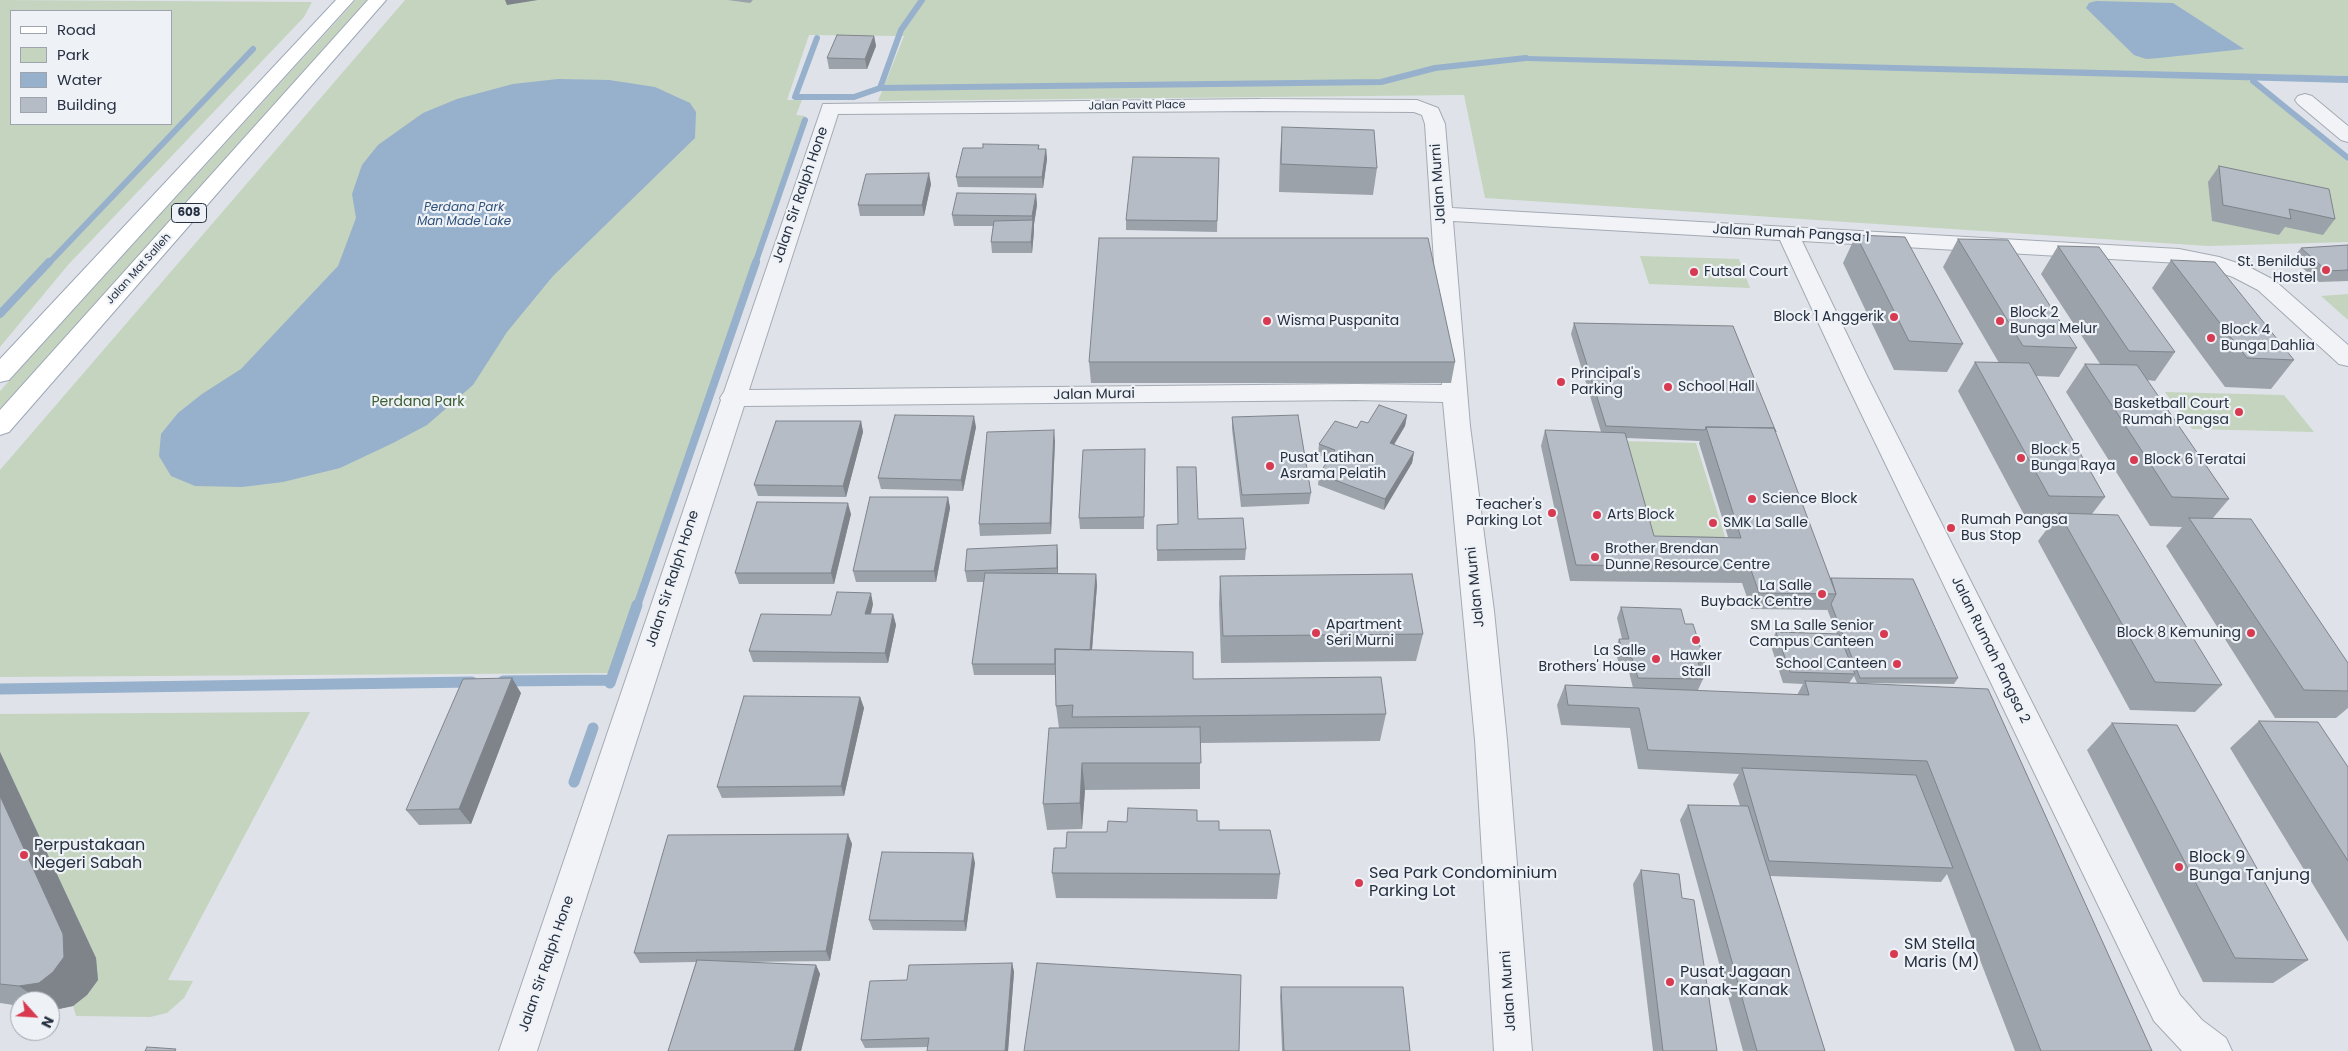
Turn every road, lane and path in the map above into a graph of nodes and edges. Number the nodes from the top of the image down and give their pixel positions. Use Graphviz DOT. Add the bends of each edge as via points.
graph roads {
  1 [pos="324,0"];
  2 [pos="346,0"];
  3 [pos="377,0"];
  4 [pos="322,25"];
  5 [pos="2305,100"];
  6 [pos="830,108"];
  7 [pos="1435,124"];
  8 [pos="2348,136"];
  9 [pos="1441,214"];
  10 [pos="1788,234"];
  11 [pos="2348,358"];
  12 [pos="0,374"];
  13 [pos="1455,394"];
  14 [pos="732,398"];
  15 [pos="0,426"];
  16 [pos="518,1051"];
  17 [pos="1513,1051"];
  18 [pos="2213,1051"];
  1 -- 4 [label="main road"];
  2 -- 4 [label="main road, 608"];
  3 -- 15 [label="main road, Jalan Mat Salleh / 608"];
  4 -- 12 [label="main road, 608"];
  5 -- 8 [label="street"];
  6 -- 7 [label="street, Jalan Pavitt Place" via="1399,105 1417,106 1431,112"];
  6 -- 14 [label="street, Jalan Sir Ralph Hone"];
  7 -- 9 [label="street, Jalan Murni"];
  9 -- 10 [label="street, Jalan Rumah Pangsa 1"];
  9 -- 13 [label="street, Jalan Murni"];
  10 -- 11 [label="street, Jalan Rumah Pangsa 1" via="2179,256 2211,262 2266,285"];
  10 -- 18 [label="street, Jalan Rumah Pangsa 2" via="2167,1008 2189,1033"];
  13 -- 14 [label="street, Jalan Murai" via="1354,392"];
  13 -- 17 [label="street, Jalan Murni" via="1491,740"];
  14 -- 16 [label="street, Jalan Sir Ralph Hone"];
}
